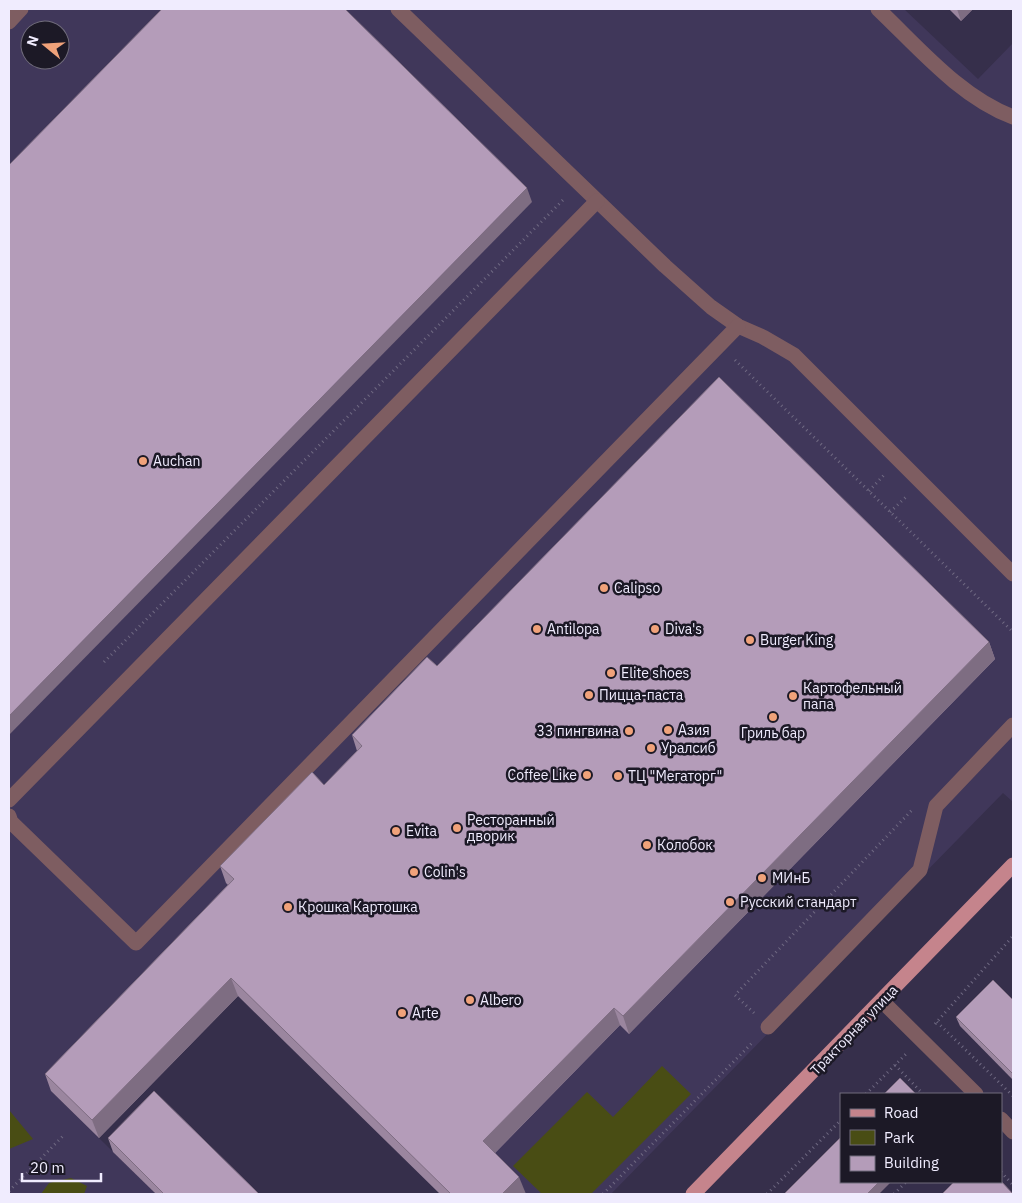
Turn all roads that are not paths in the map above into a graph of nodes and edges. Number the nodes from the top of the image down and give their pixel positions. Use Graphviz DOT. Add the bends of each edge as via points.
graph roads {
  1 [pos="21,9"];
  2 [pos="398,9"];
  3 [pos="878,9"];
  4 [pos="9,22"];
  5 [pos="1013,117"];
  6 [pos="597,201"];
  7 [pos="738,326"];
  8 [pos="1013,574"];
  9 [pos="1013,725"];
  10 [pos="9,800"];
  11 [pos="9,816"];
  12 [pos="1013,865"];
  13 [pos="882,1001"];
  14 [pos="768,1028"];
  15 [pos="975,1093"];
  16 [pos="1002,1121"];
  17 [pos="1013,1132"];
  18 [pos="693,1194"];
  1 -- 4 [label="street"];
  2 -- 6 [label="street"];
  3 -- 5 [label="street" via="944,72 990,108"];
  6 -- 7 [label="street" via="711,307"];
  6 -- 10 [label="street"];
  7 -- 8 [label="street" via="794,355"];
  7 -- 11 [label="street" via="136,943 11,822"];
  9 -- 14 [label="street" via="936,806 920,870"];
  12 -- 13 [label="main road, Тракторная улица"];
  13 -- 15 [label="street"];
  13 -- 18 [label="main road, Тракторная улица"];
  16 -- 17 [label="street"];
}
